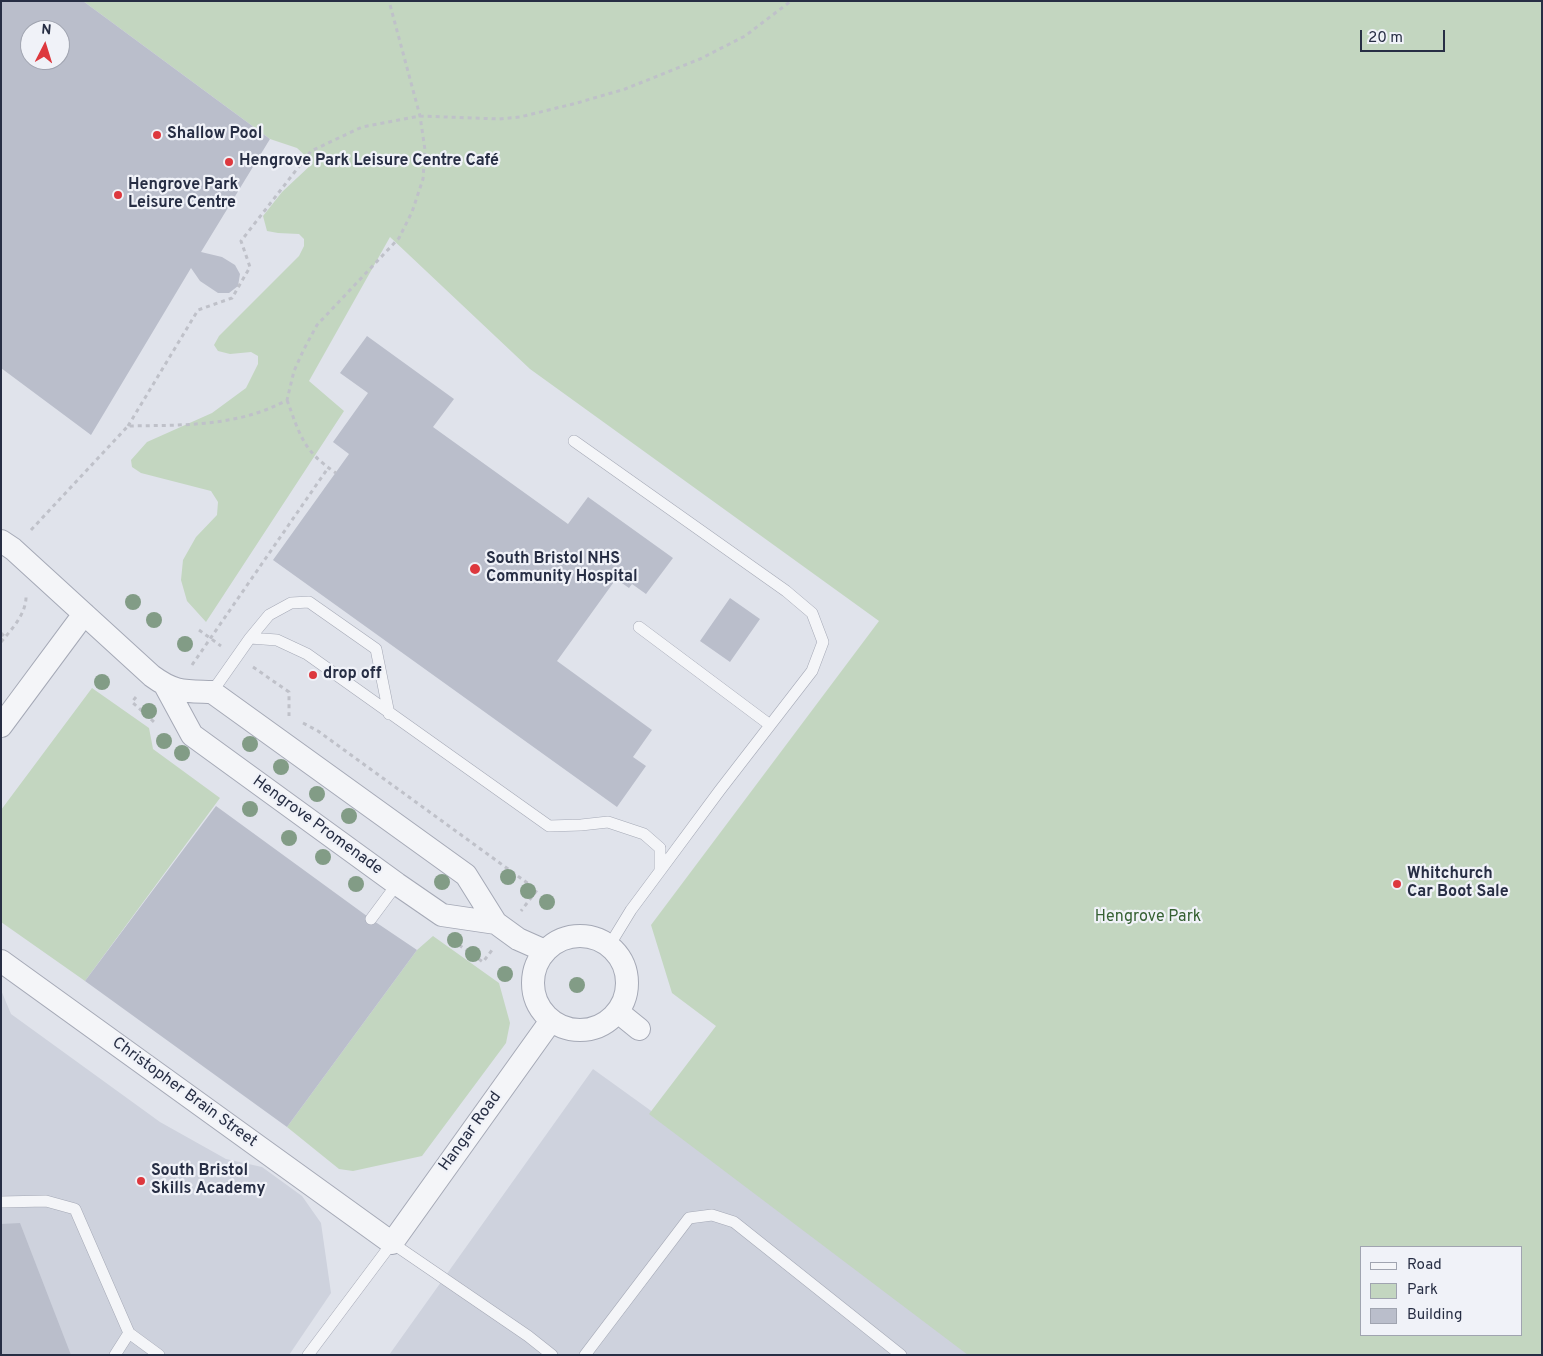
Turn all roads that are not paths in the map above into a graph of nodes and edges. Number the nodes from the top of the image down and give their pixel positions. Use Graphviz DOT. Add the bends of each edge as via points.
graph roads {
  1 [pos="574,441"];
  2 [pos="7,545"];
  3 [pos="84,614"];
  4 [pos="639,626"];
  5 [pos="250,638"];
  6 [pos="166,687"];
  7 [pos="212,692"];
  8 [pos="389,714"];
  9 [pos="770,725"];
  10 [pos="1,726"];
  11 [pos="660,871"];
  12 [pos="397,884"];
  13 [pos="371,919"];
  14 [pos="496,923"];
  15 [pos="609,946"];
  16 [pos="545,951"];
  17 [pos="1,960"];
  18 [pos="618,1012"];
  19 [pos="550,1022"];
  20 [pos="639,1029"];
  21 [pos="1,1202"];
  22 [pos="392,1243"];
  23 [pos="129,1333"];
  24 [pos="115,1355"];
  25 [pos="159,1355"];
  26 [pos="308,1355"];
  27 [pos="552,1355"];
  28 [pos="585,1355"];
  29 [pos="901,1355"];
  1 -- 9 [label="lane" via="786,591 812,613 823,642 812,671"];
  2 -- 3 [label="street, Hengrove Promenade"];
  3 -- 6 [label="street, Hengrove Promenade"];
  3 -- 10 [label="street"];
  4 -- 9 [label="lane"];
  5 -- 7 [label="lane"];
  5 -- 8 [label="lane" via="277,640 307,654"];
  5 -- 8 [label="lane" via="269,615 291,603 309,602 376,649"];
  6 -- 7 [label="street, Hengrove Promenade"];
  6 -- 12 [label="street, Hengrove Promenade" via="192,735"];
  7 -- 14 [label="street, Hengrove Promenade" via="466,875"];
  8 -- 11 [label="lane" via="549,826 608,822 644,834 660,848"];
  9 -- 11 [label="lane"];
  11 -- 15 [label="lane"];
  12 -- 13 [label="lane"];
  12 -- 14 [label="street, Hengrove Promenade" via="442,915"];
  14 -- 16 [label="street, Hengrove Promenade" via="518,939"];
  15 -- 16 [label="street" via="597,939 569,937"];
  15 -- 18 [label="street" via="619,957 627,984"];
  16 -- 19 [label="street" via="533,976 533,990 537,1004"];
  17 -- 22 [label="street, Christopher Brain Street"];
  18 -- 19 [label="street" via="596,1028 583,1030"];
  18 -- 20 [label="street"];
  19 -- 22 [label="street, Hangar Road"];
  21 -- 23 [label="lane" via="46,1201 75,1209"];
  22 -- 26 [label="lane"];
  22 -- 27 [label="lane"];
  23 -- 24 [label="lane"];
  23 -- 25 [label="lane"];
  28 -- 29 [label="lane" via="689,1218 712,1215 734,1222"];
}
